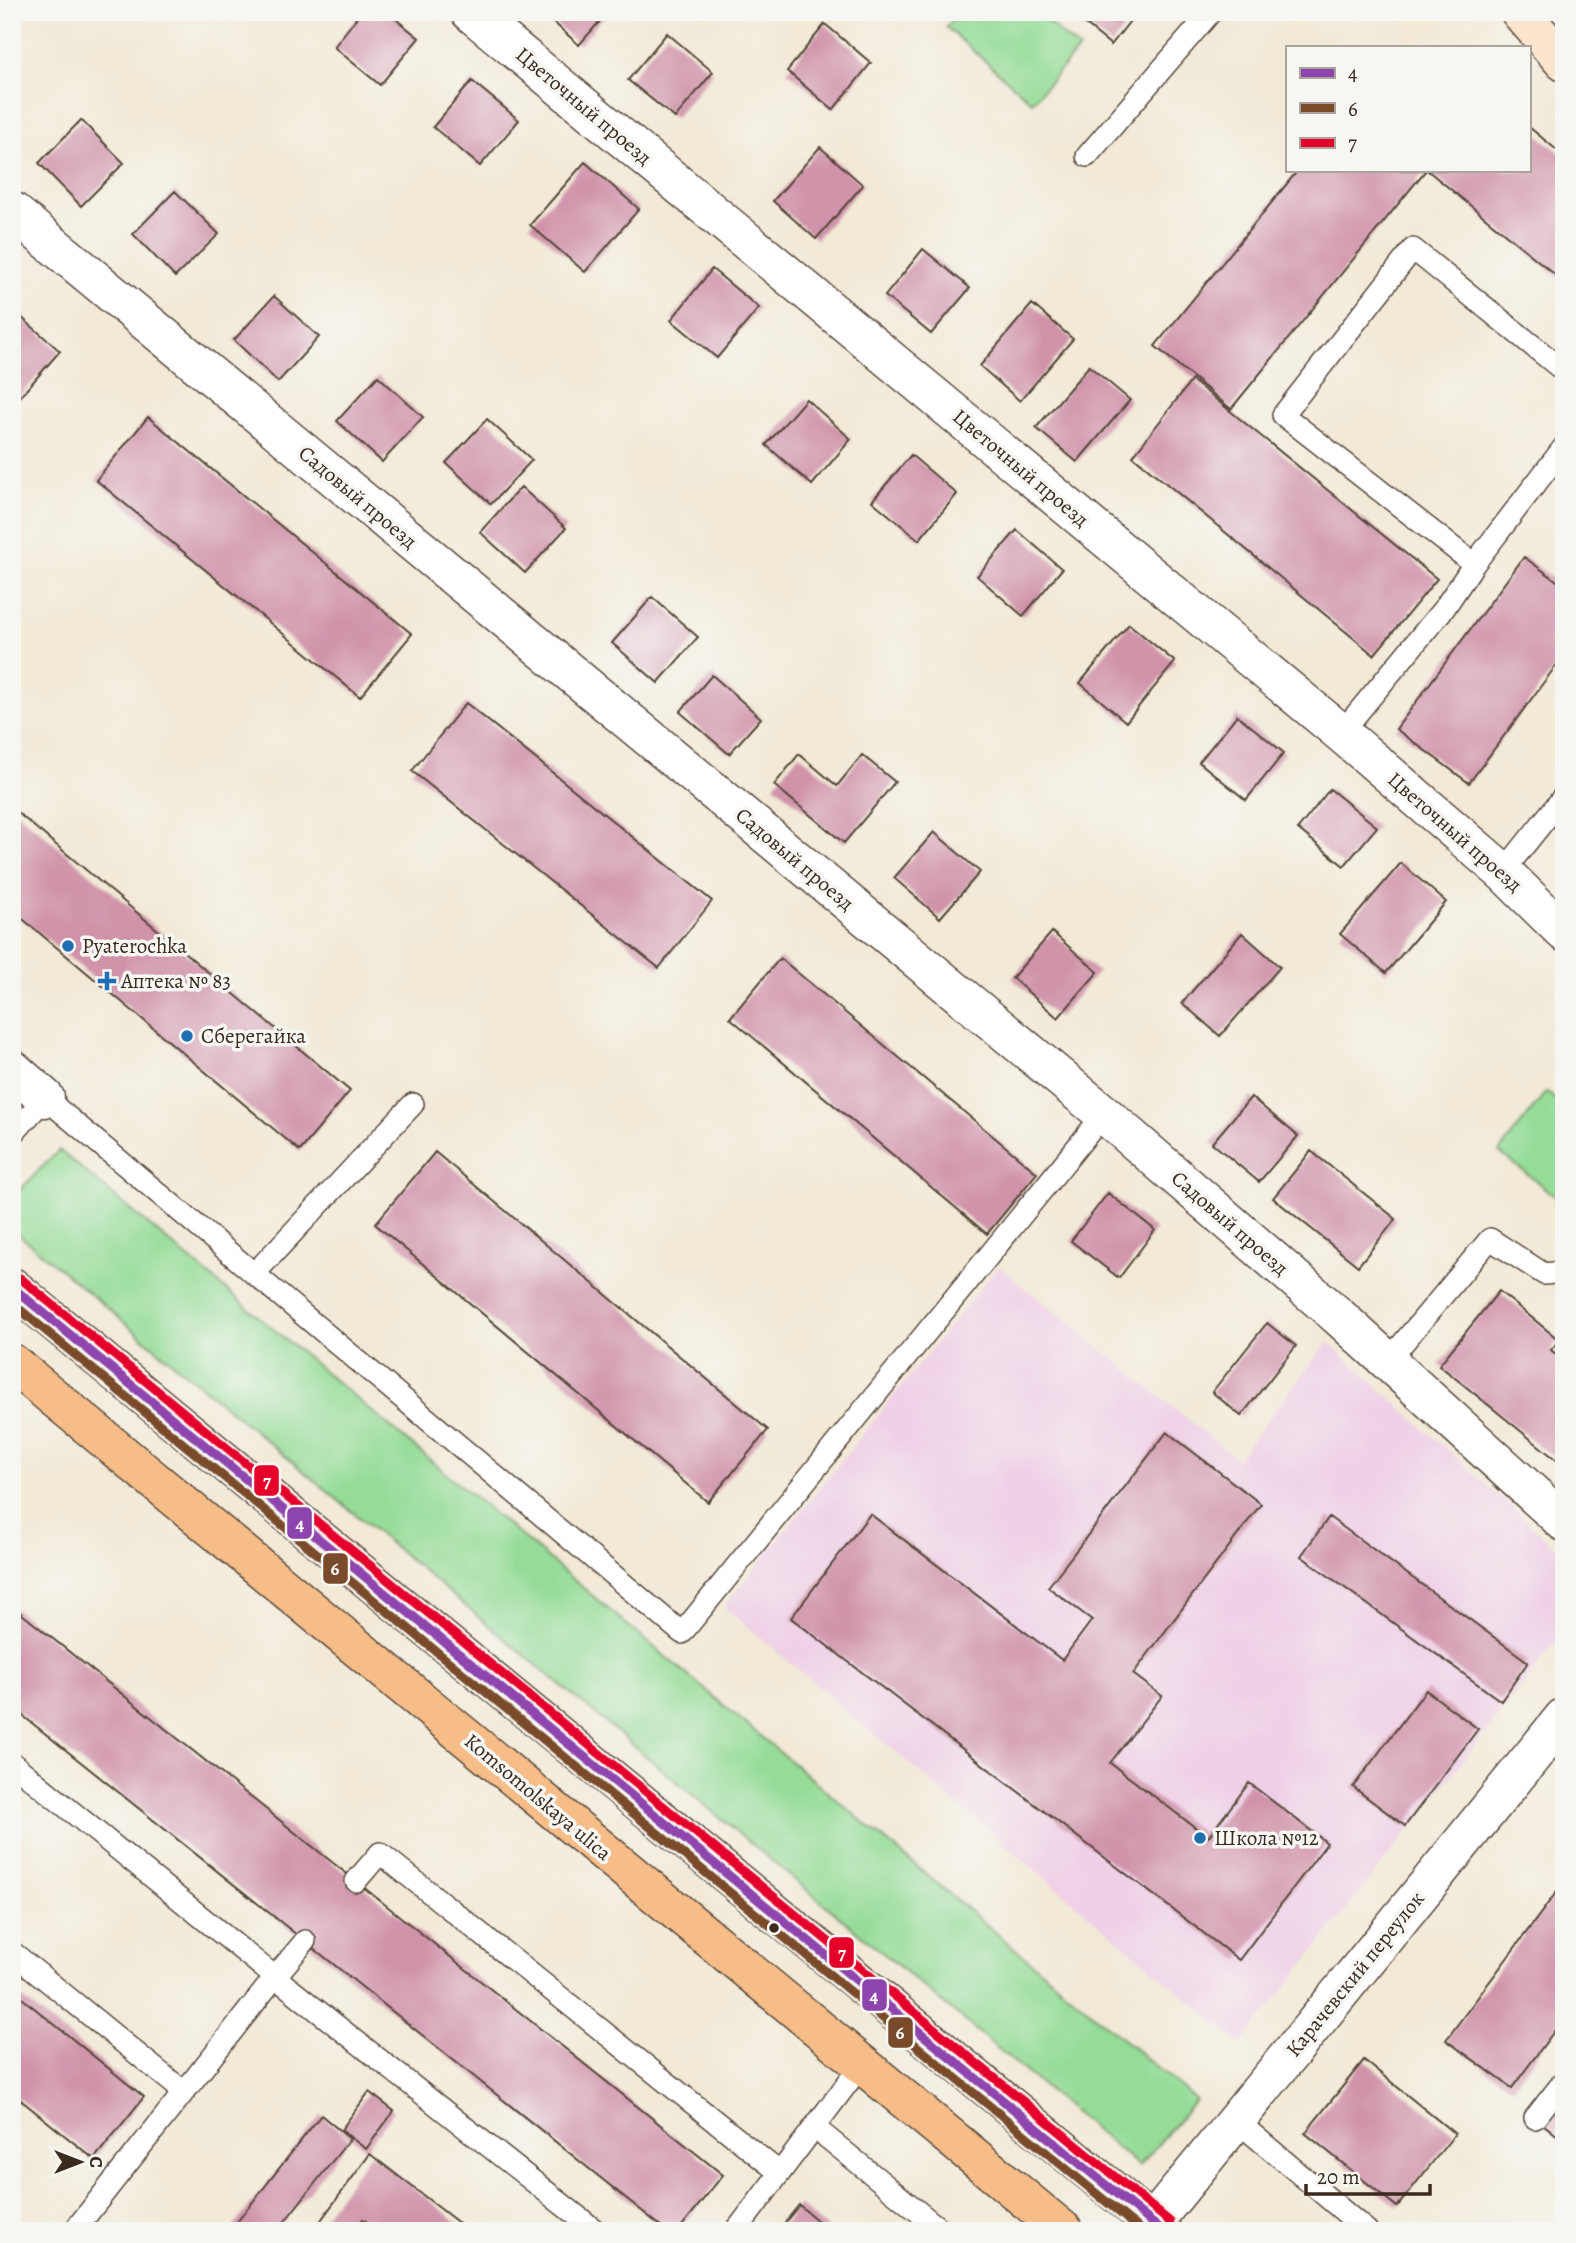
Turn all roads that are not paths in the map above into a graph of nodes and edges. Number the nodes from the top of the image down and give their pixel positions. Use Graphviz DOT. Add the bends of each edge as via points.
graph roads {
  1 [pos="470,12"];
  2 [pos="1211,12"];
  3 [pos="1520,12"];
  4 [pos="1564,62"];
  5 [pos="1087,156"];
  6 [pos="12,211"];
  7 [pos="1564,371"];
  8 [pos="1561,458"];
  9 [pos="1474,564"];
  10 [pos="1341,733"];
  11 [pos="1564,796"];
  12 [pos="1503,872"];
  13 [pos="1564,932"];
  14 [pos="12,1069"];
  15 [pos="45,1098"];
  16 [pos="413,1104"];
  17 [pos="1104,1114"];
  18 [pos="12,1135"];
  19 [pos="1564,1272"];
  20 [pos="254,1274"];
  21 [pos="12,1287"];
  22 [pos="1388,1361"];
  23 [pos="12,1363"];
  24 [pos="1564,1522"];
  25 [pos="1564,1717"];
  26 [pos="12,1763"];
  27 [pos="356,1881"];
  28 [pos="305,1941"];
  29 [pos="12,1952"];
  30 [pos="275,1977"];
  31 [pos="862,2064"];
  32 [pos="1564,2081"];
  33 [pos="184,2092"];
  34 [pos="1535,2118"];
  35 [pos="1237,2121"];
  36 [pos="814,2127"];
  37 [pos="780,2173"];
  38 [pos="1153,2228"];
  39 [pos="74,2231"];
  40 [pos="596,2231"];
  41 [pos="736,2231"];
  42 [pos="943,2231"];
  43 [pos="1064,2231"];
  44 [pos="1367,2231"];
  1 -- 10 [label="street, Цветочный проезд"];
  2 -- 5 [label="lane"];
  3 -- 4 [label="street"];
  6 -- 17 [label="street, Садовый проезд"];
  7 -- 9 [label="lane" via="1413,248 1283,415"];
  8 -- 9 [label="lane"];
  9 -- 10 [label="lane" via="1445,607"];
  10 -- 12 [label="street, Цветочный проезд"];
  11 -- 12 [label="lane"];
  12 -- 13 [label="street, Цветочный проезд"];
  14 -- 15 [label="street"];
  15 -- 18 [label="lane"];
  15 -- 20 [label="lane"];
  16 -- 20 [label="lane"];
  17 -- 20 [label="lane" via="682,1633"];
  17 -- 22 [label="street, Садовый проезд"];
  19 -- 22 [label="lane" via="1544,1274 1490,1239"];
  21 -- 38 [label="main road"];
  22 -- 24 [label="street, Садовый проезд"];
  23 -- 31 [label="main road, Komsomolskaya ulica"];
  25 -- 35 [label="street, Карачевский переулок"];
  26 -- 30 [label="lane"];
  27 -- 37 [label="lane" via="380,1853"];
  28 -- 30 [label="lane"];
  29 -- 33 [label="lane"];
  30 -- 33 [label="lane"];
  30 -- 40 [label="lane"];
  31 -- 36 [label="lane"];
  31 -- 43 [label="main road, Komsomolskaya ulica"];
  32 -- 34 [label="lane"];
  33 -- 39 [label="lane"];
  35 -- 38 [label="street, Карачевский переулок"];
  35 -- 44 [label="lane"];
  36 -- 37 [label="lane"];
  36 -- 42 [label="lane"];
  37 -- 41 [label="lane"];
}
